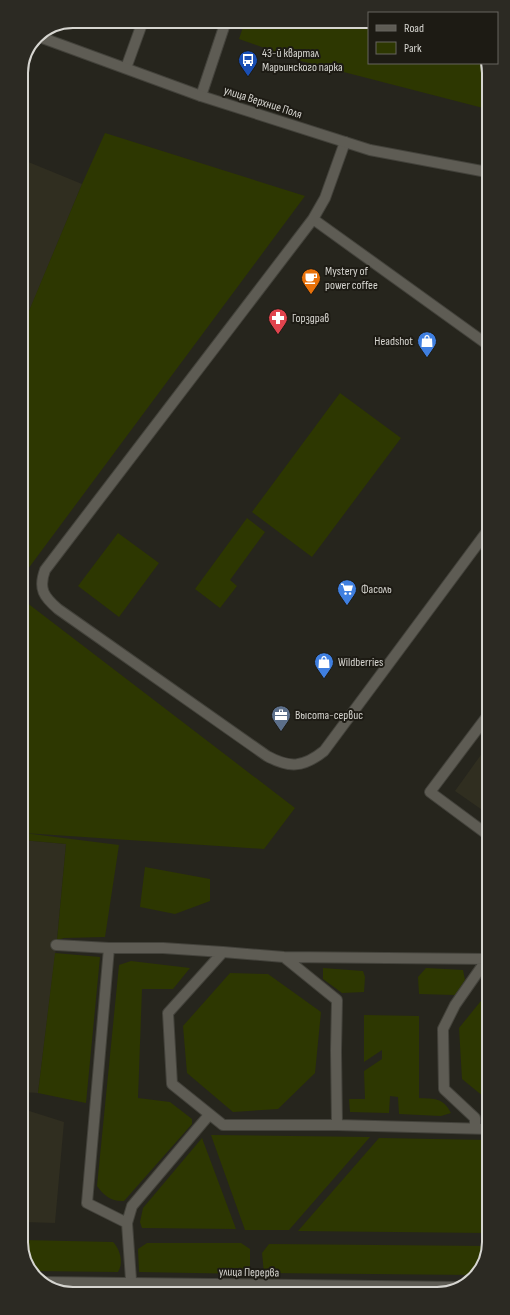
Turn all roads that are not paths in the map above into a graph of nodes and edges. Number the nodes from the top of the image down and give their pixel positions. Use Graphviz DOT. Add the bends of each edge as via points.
graph roads {
  1 [pos="140,28"];
  2 [pos="224,28"];
  3 [pos="44,38"];
  4 [pos="126,68"];
  5 [pos="201,96"];
  6 [pos="344,142"];
  7 [pos="482,171"];
  8 [pos="313,220"];
  9 [pos="482,342"];
  10 [pos="482,538"];
  11 [pos="482,724"];
  12 [pos="482,831"];
  13 [pos="56,945"];
  14 [pos="109,948"];
  15 [pos="223,952"];
  16 [pos="284,957"];
  17 [pos="482,959"];
  18 [pos="482,967"];
  19 [pos="209,1115"];
  20 [pos="337,1125"];
  21 [pos="475,1128"];
  22 [pos="482,1128"];
  23 [pos="128,1223"];
  24 [pos="53,1282"];
  25 [pos="130,1283"];
  26 [pos="131,1287"];
  27 [pos="443,1287"];
  1 -- 4 [label="main road"];
  2 -- 5 [label="main road"];
  3 -- 4 [label="main road, улица Верхние Поля"];
  4 -- 5 [label="main road, улица Верхние Поля"];
  5 -- 6 [label="main road, улица Верхние Поля"];
  6 -- 7 [label="main road, улица Верхние Поля" via="370,150"];
  6 -- 8 [label="main road" via="325,198"];
  8 -- 9 [label="main road"];
  8 -- 10 [label="main road" via="45,570 42,586 46,599 266,756 280,763 300,764 314,759 324,751"];
  11 -- 12 [label="main road" via="430,792"];
  13 -- 14 [label="main road"];
  14 -- 15 [label="main road"];
  14 -- 23 [label="main road" via="87,1203"];
  15 -- 16 [label="main road"];
  15 -- 19 [label="main road" via="168,1013 172,1084"];
  16 -- 17 [label="main road"];
  16 -- 20 [label="main road" via="337,1000"];
  18 -- 21 [label="main road" via="455,1005 443,1029 444,1089 475,1118"];
  19 -- 20 [label="main road" via="223,1125"];
  19 -- 23 [label="main road" via="132,1206"];
  20 -- 21 [label="main road"];
  21 -- 22 [label="main road"];
  23 -- 25 [label="main road"];
  24 -- 25 [label="main road, улица Перерва"];
  25 -- 26 [label="main road"];
  25 -- 27 [label="main road, улица Перерва"];
}
